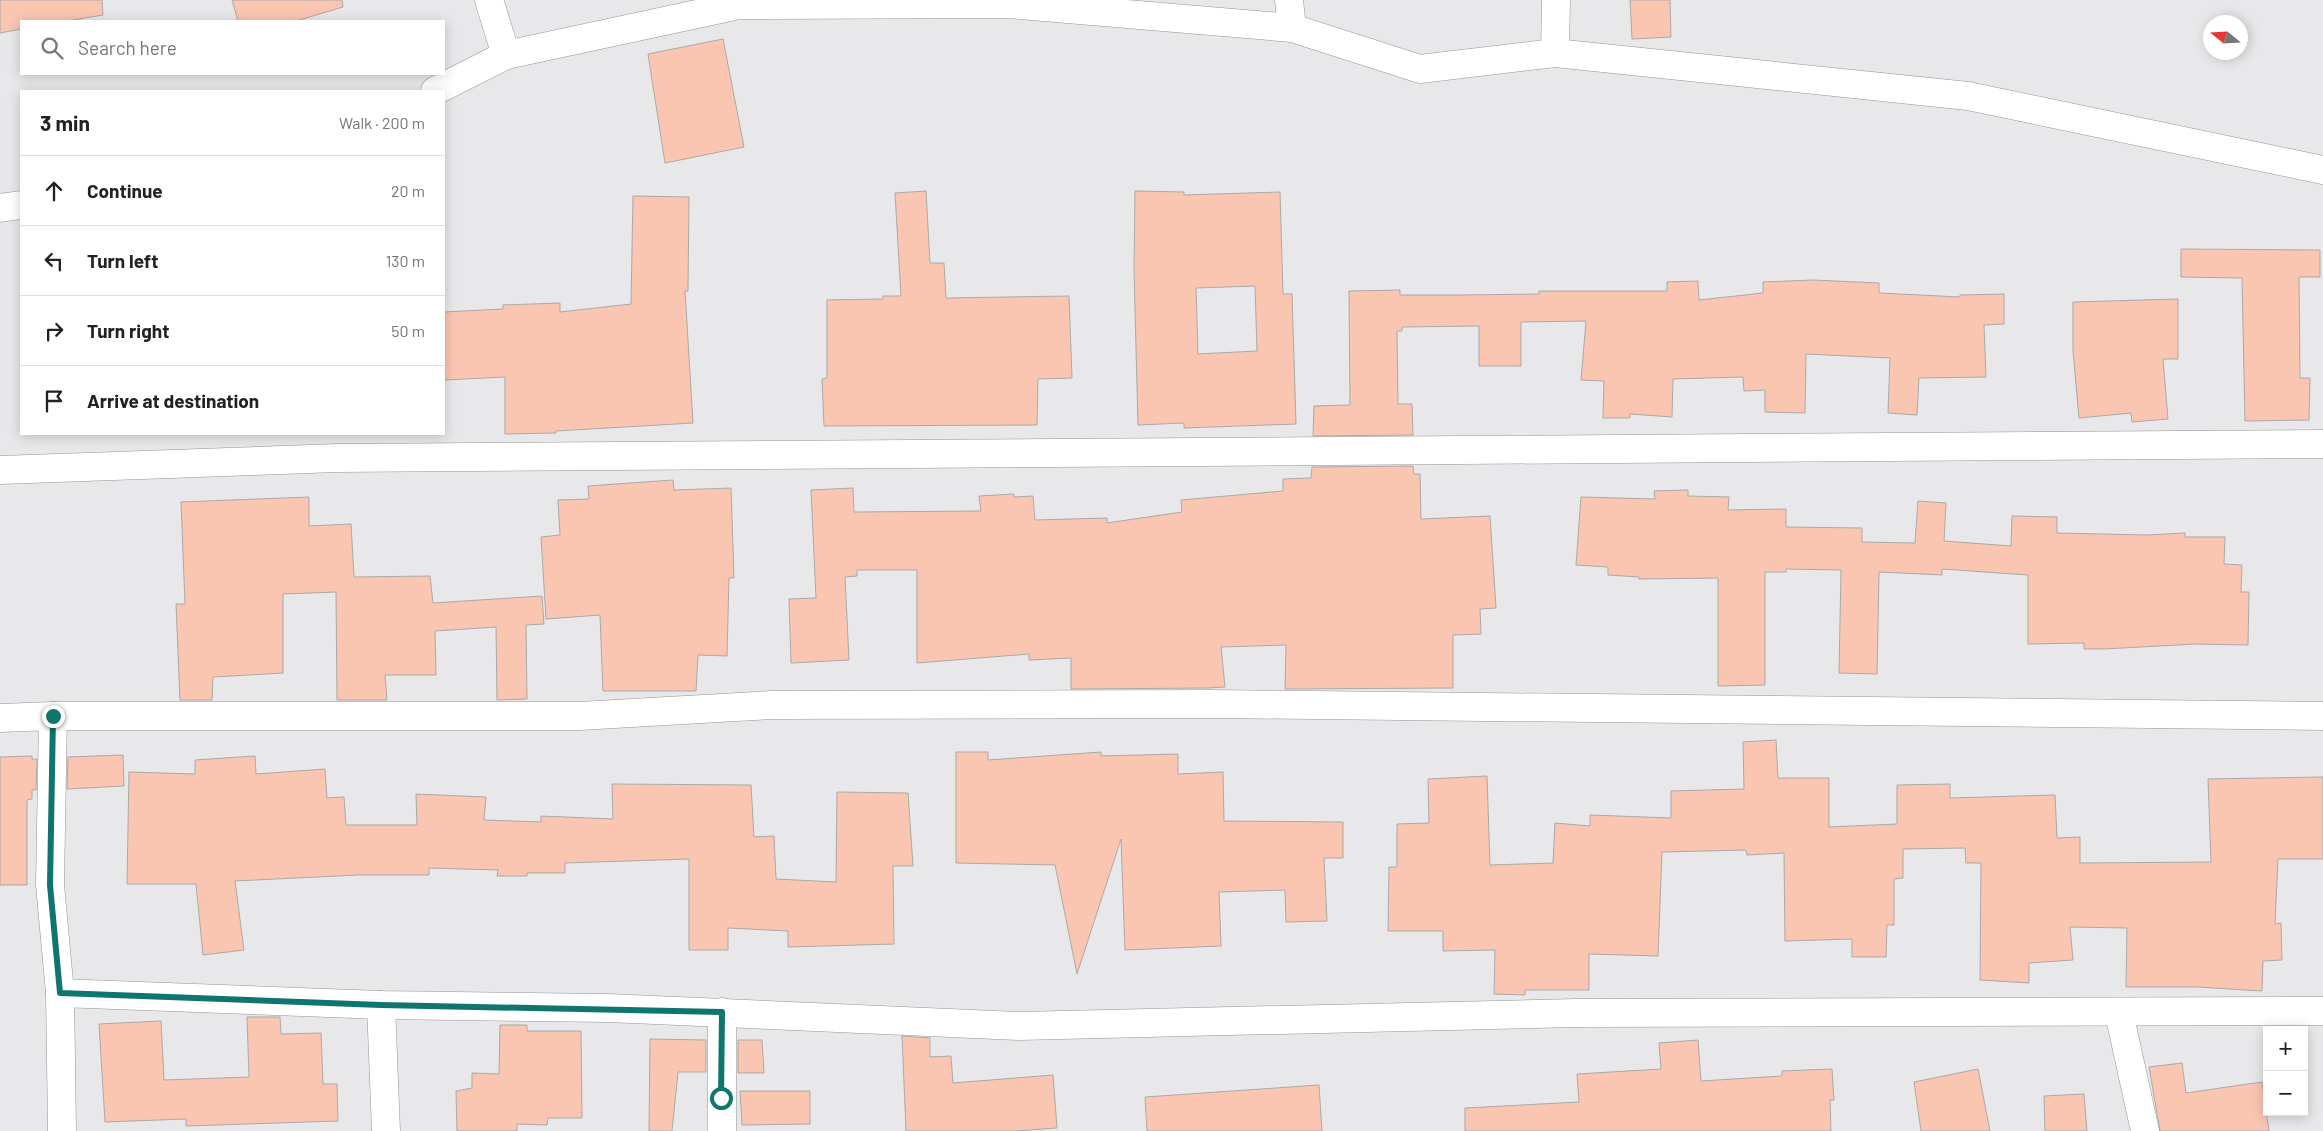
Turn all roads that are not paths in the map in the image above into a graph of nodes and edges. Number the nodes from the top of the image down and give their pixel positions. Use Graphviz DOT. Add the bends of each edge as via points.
graph roads {
  1 [pos="489,0"];
  2 [pos="1289,0"];
  3 [pos="1556,0"];
  4 [pos="738,2"];
  5 [pos="1009,2"];
  6 [pos="1292,28"];
  7 [pos="1555,53"];
  8 [pos="506,55"];
  9 [pos="437,90"];
  10 [pos="2323,170"];
  11 [pos="20,205"];
  12 [pos="0,208"];
  13 [pos="2323,444"];
  14 [pos="0,470"];
  15 [pos="53,716"];
  16 [pos="2323,716"];
  17 [pos="0,718"];
  18 [pos="60,993"];
  19 [pos="381,1005"];
  20 [pos="2323,1011"];
  21 [pos="722,1012"];
  22 [pos="2118,1013"];
  23 [pos="62,1131"];
  24 [pos="386,1131"];
  25 [pos="722,1131"];
  26 [pos="2145,1131"];
  1 -- 8 [label="street"];
  2 -- 6 [label="street"];
  3 -- 7 [label="street"];
  4 -- 5 [label="street"];
  4 -- 8 [label="street"];
  5 -- 6 [label="street"];
  6 -- 7 [label="street" via="1420,69"];
  7 -- 10 [label="street" via="1968,96"];
  8 -- 9 [label="street"];
  11 -- 12 [label="street"];
  13 -- 14 [label="street" via="337,458"];
  15 -- 16 [label="street" via="579,716 772,705 1214,704"];
  15 -- 17 [label="street"];
  15 -- 18 [label="street" via="50,885"];
  18 -- 19 [label="street"];
  18 -- 23 [label="street"];
  19 -- 21 [label="street"];
  19 -- 24 [label="street"];
  20 -- 22 [label="street"];
  21 -- 22 [label="street" via="1020,1026 1576,1013"];
  21 -- 25 [label="street"];
  22 -- 26 [label="street"];
}
